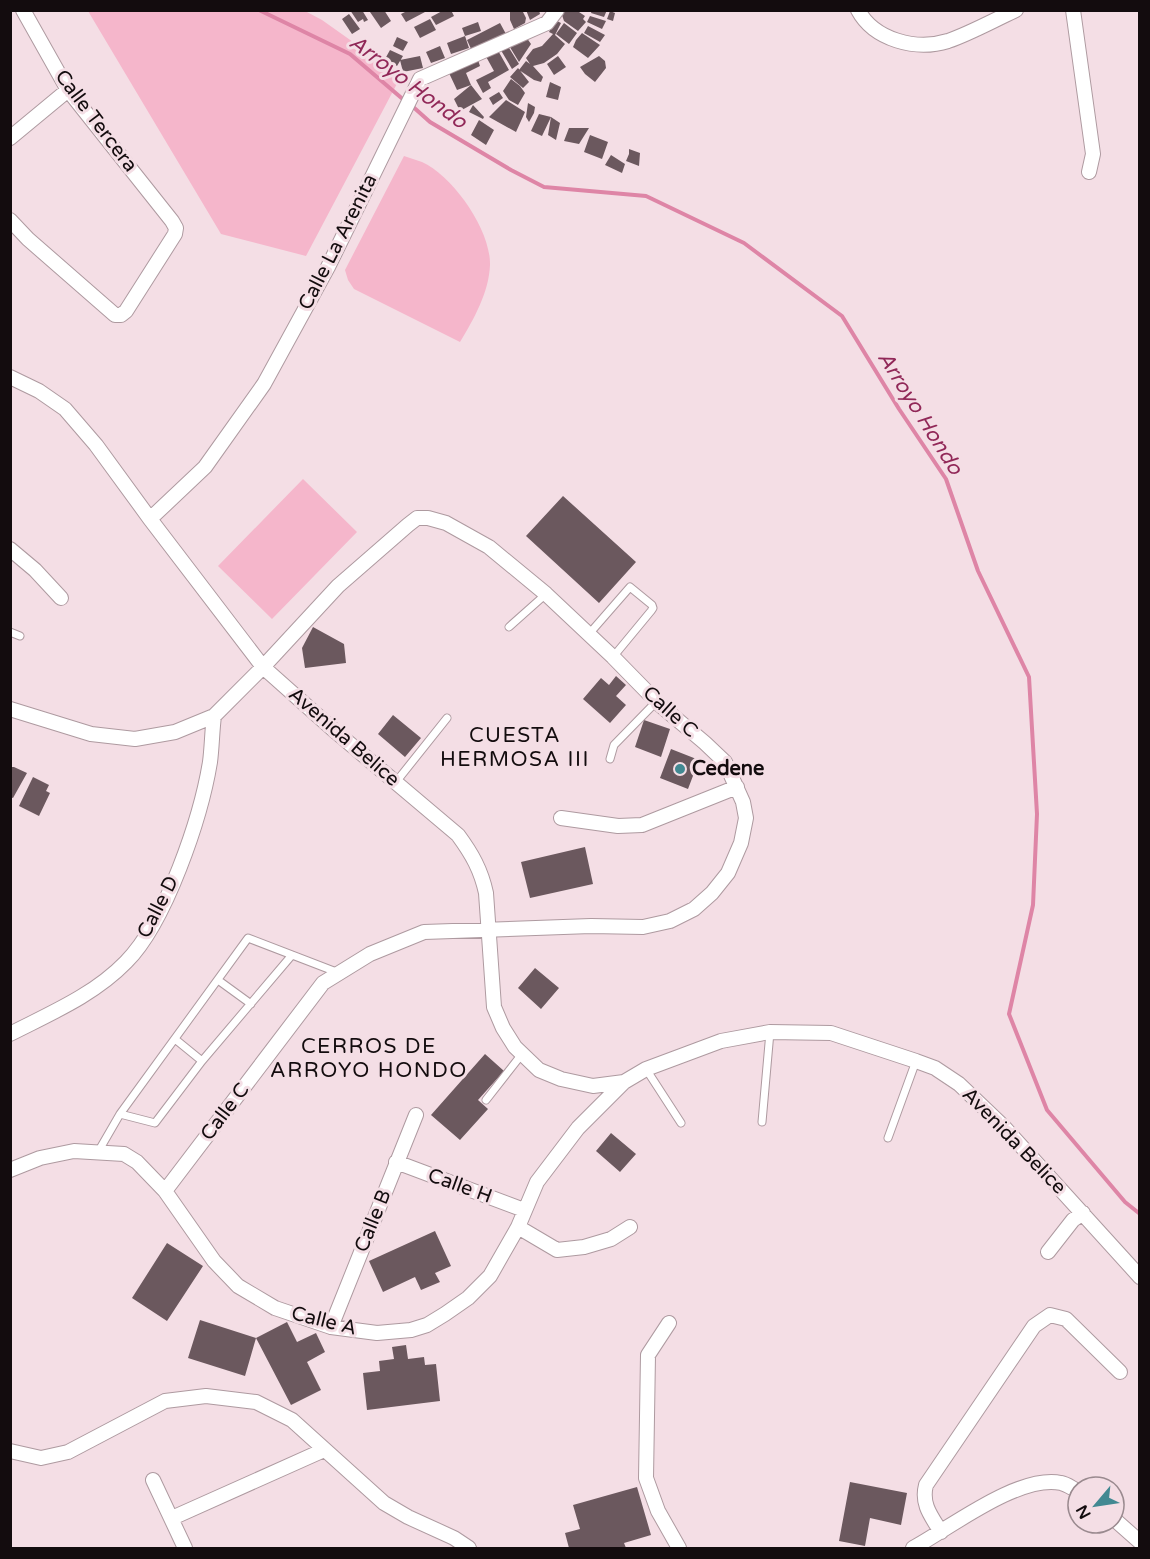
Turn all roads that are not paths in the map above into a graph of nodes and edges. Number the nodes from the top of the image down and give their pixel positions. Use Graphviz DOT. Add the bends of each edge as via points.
graph roads {
  1 [pos="23,10"];
  2 [pos="557,10"];
  3 [pos="858,10"];
  4 [pos="1016,10"];
  5 [pos="1073,10"];
  6 [pos="68,90"];
  7 [pos="10,138"];
  8 [pos="1089,172"];
  9 [pos="10,220"];
  10 [pos="10,377"];
  11 [pos="150,519"];
  12 [pos="10,549"];
  13 [pos="546,594"];
  14 [pos="61,598"];
  15 [pos="509,627"];
  16 [pos="10,632"];
  17 [pos="589,634"];
  18 [pos="20,636"];
  19 [pos="613,657"];
  20 [pos="264,667"];
  21 [pos="657,701"];
  22 [pos="10,709"];
  23 [pos="214,716"];
  24 [pos="447,718"];
  25 [pos="610,759"];
  26 [pos="396,782"];
  27 [pos="737,787"];
  28 [pos="561,818"];
  29 [pos="487,930"];
  30 [pos="291,955"];
  31 [pos="339,973"];
  32 [pos="218,980"];
  33 [pos="251,1004"];
  34 [pos="770,1032"];
  35 [pos="10,1034"];
  36 [pos="175,1039"];
  37 [pos="722,1041"];
  38 [pos="522,1054"];
  39 [pos="202,1061"];
  40 [pos="916,1061"];
  41 [pos="646,1069"];
  42 [pos="624,1082"];
  43 [pos="486,1100"];
  44 [pos="120,1114"];
  45 [pos="416,1115"];
  46 [pos="762,1122"];
  47 [pos="681,1123"];
  48 [pos="888,1138"];
  49 [pos="99,1152"];
  50 [pos="396,1162"];
  51 [pos="10,1170"];
  52 [pos="165,1191"];
  53 [pos="524,1210"];
  54 [pos="1083,1213"];
  55 [pos="518,1227"];
  56 [pos="630,1227"];
  57 [pos="1048,1252"];
  58 [pos="1140,1277"];
  59 [pos="669,1323"];
  60 [pos="331,1327"];
  61 [pos="1120,1371"];
  62 [pos="324,1450"];
  63 [pos="10,1451"];
  64 [pos="153,1480"];
  65 [pos="1066,1485"];
  66 [pos="172,1518"];
  67 [pos="941,1532"];
  68 [pos="1126,1532"];
  69 [pos="1137,1543"];
  70 [pos="185,1548"];
  71 [pos="469,1548"];
  72 [pos="679,1548"];
  73 [pos="913,1548"];
  1 -- 6 [label="street, Calle Tercera"];
  2 -- 11 [label="street, Calle La Arenita" via="547,23 420,79 328,267 264,384 205,467"];
  3 -- 4 [label="street" via="882,36 918,44 946,41"];
  5 -- 8 [label="street" via="1094,154"];
  6 -- 7 [label="street"];
  6 -- 9 [label="street, Calle Tercera" via="176,228 175,234 126,311 115,315"];
  10 -- 11 [label="street, Avenida Belice" via="65,409"];
  11 -- 20 [label="street, Avenida Belice"];
  12 -- 14 [label="street"];
  13 -- 15 [label="lane"];
  13 -- 17 [label="street, Calle C"];
  13 -- 20 [label="street, Calle C" via="489,547 446,523 417,518 338,586"];
  16 -- 18 [label="lane"];
  17 -- 19 [label="street, Calle C"];
  17 -- 19 [label="lane" via="630,587 652,605"];
  19 -- 21 [label="street, Calle C"];
  20 -- 23 [label="street, Calle C"];
  20 -- 26 [label="street, Avenida Belice"];
  21 -- 25 [label="lane" via="614,745"];
  21 -- 27 [label="street, Calle C" via="725,762"];
  22 -- 23 [label="street, Calle C" via="91,734 135,739 175,732"];
  23 -- 35 [label="street, Calle D" via="195,825 150,930 127,961 94,989"];
  24 -- 26 [label="lane"];
  26 -- 29 [label="street, Avenida Belice" via="458,835 472,854 486,893"];
  27 -- 28 [label="street" via="642,825 618,826"];
  27 -- 29 [label="street, Calle C" via="746,818 741,843 728,873 694,909 670,921 643,927"];
  29 -- 31 [label="street, Calle C" via="424,932 370,954"];
  29 -- 38 [label="street, Avenida Belice" via="494,1007 503,1028"];
  30 -- 31 [label="lane"];
  30 -- 32 [label="lane" via="248,938"];
  30 -- 33 [label="lane"];
  31 -- 52 [label="street, Calle C" via="322,983"];
  32 -- 33 [label="lane"];
  32 -- 36 [label="lane"];
  33 -- 39 [label="lane"];
  34 -- 37 [label="street, Avenida Belice"];
  34 -- 40 [label="street, Avenida Belice" via="831,1034"];
  34 -- 46 [label="lane"];
  36 -- 39 [label="lane"];
  36 -- 44 [label="lane"];
  37 -- 41 [label="street, Calle A"];
  38 -- 42 [label="street, Avenida Belice" via="539,1070 561,1079 593,1086"];
  38 -- 43 [label="lane"];
  39 -- 44 [label="lane" via="155,1123"];
  40 -- 48 [label="lane"];
  40 -- 54 [label="street, Avenida Belice" via="959,1084 1003,1125"];
  41 -- 42 [label="street, Calle A"];
  41 -- 47 [label="lane"];
  42 -- 53 [label="street, Calle A" via="578,1128 537,1182"];
  44 -- 49 [label="lane"];
  45 -- 50 [label="street, Calle B"];
  49 -- 51 [label="street, Calle A" via="74,1151"];
  49 -- 52 [label="street, Calle A" via="124,1154"];
  50 -- 53 [label="street, Calle H"];
  50 -- 60 [label="street, Calle B"];
  52 -- 60 [label="street, Calle A" via="214,1261 238,1286 275,1308"];
  53 -- 55 [label="street, Calle A"];
  54 -- 57 [label="street"];
  54 -- 58 [label="street, Avenida Belice"];
  55 -- 56 [label="street" via="557,1250 611,1239"];
  55 -- 60 [label="street, Calle A" via="490,1276 468,1298 427,1325 377,1333"];
  59 -- 72 [label="street" via="648,1355 646,1478 658,1511"];
  61 -- 67 [label="street" via="1066,1319 1050,1315 1034,1326 926,1485 925,1507"];
  62 -- 63 [label="street" via="291,1420 256,1402 206,1396 165,1401 68,1452 41,1458"];
  62 -- 66 [label="street"];
  62 -- 71 [label="street" via="384,1503"];
  64 -- 66 [label="street"];
  65 -- 67 [label="street" via="1029,1484 997,1498"];
  66 -- 70 [label="street"];
  67 -- 73 [label="street"];
  68 -- 69 [label="street"];
}
